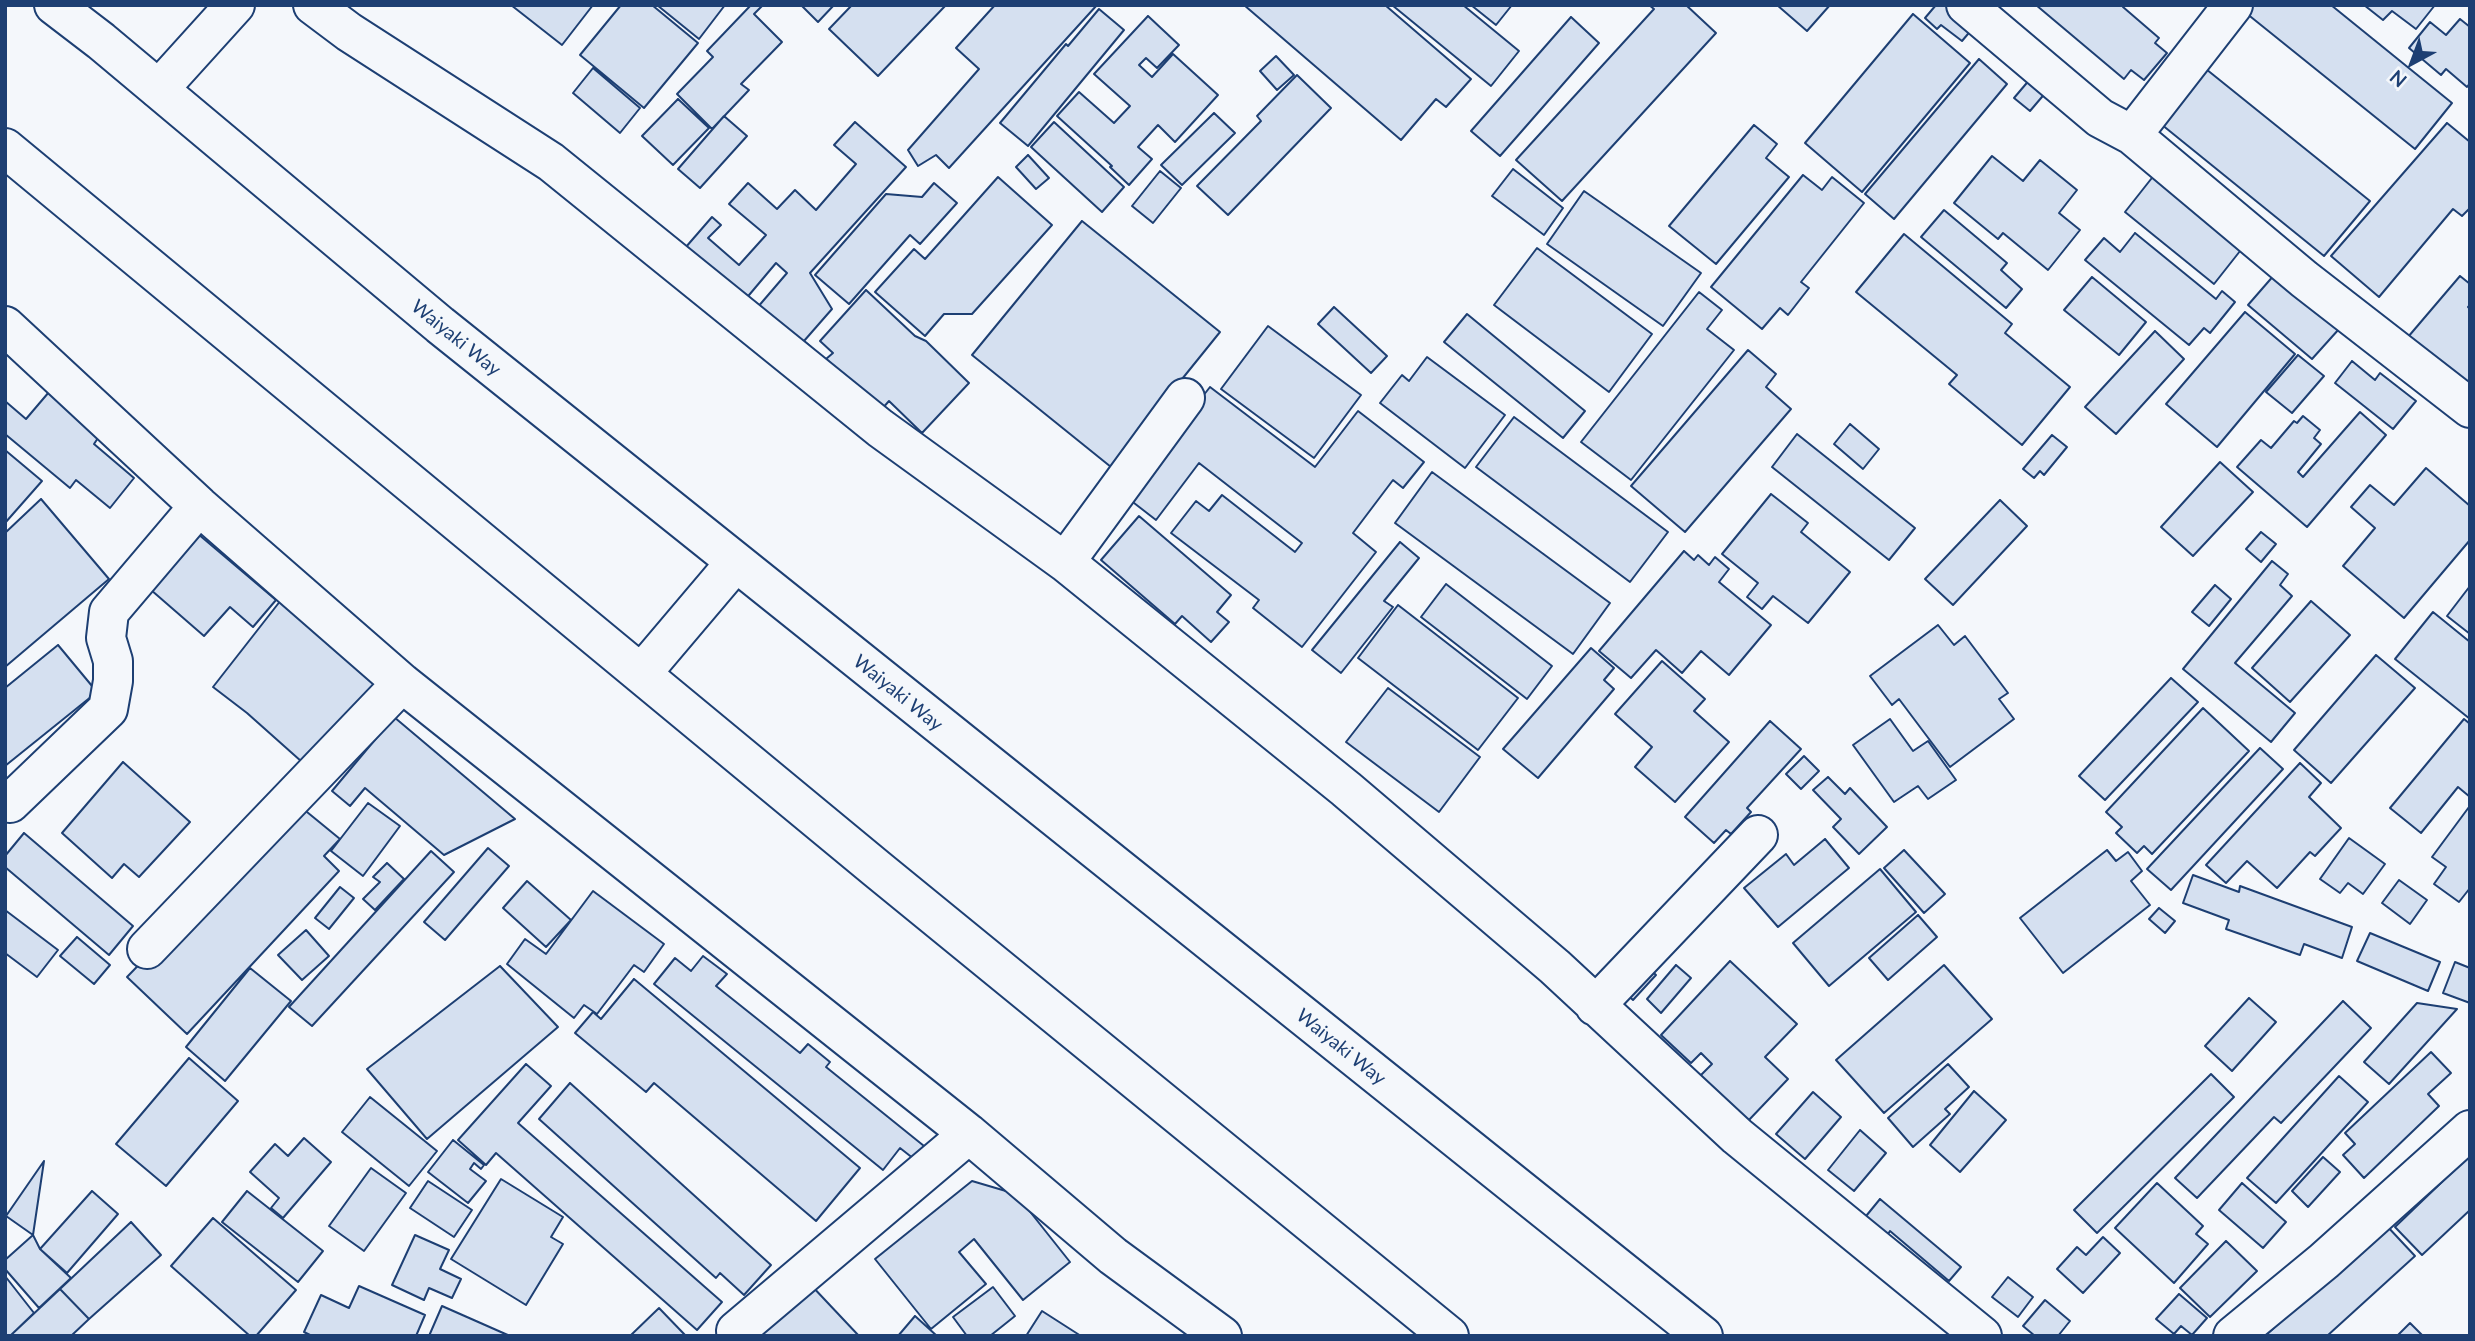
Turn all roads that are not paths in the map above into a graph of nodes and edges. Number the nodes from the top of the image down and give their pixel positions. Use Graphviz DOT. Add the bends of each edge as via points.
graph roads {
  1 [pos="54,5"];
  2 [pos="65,5"];
  3 [pos="235,5"];
  4 [pos="313,5"];
  5 [pos="1966,5"];
  6 [pos="2233,5"];
  7 [pos="101,41"];
  8 [pos="159,89"];
  9 [pos="2132,135"];
  10 [pos="5,148"];
  11 [pos="7,329"];
  12 [pos="1185,398"];
  13 [pos="2470,408"];
  14 [pos="199,506"];
  15 [pos="1065,562"];
  16 [pos="735,563"];
  17 [pos="642,674"];
  18 [pos="402,683"];
  19 [pos="10,803"];
  20 [pos="1758,835"];
  21 [pos="147,949"];
  22 [pos="1595,1006"];
  23 [pos="2470,1130"];
  24 [pos="969,1133"];
  25 [pos="736,1331"];
  26 [pos="1222,1336"];
  27 [pos="1449,1336"];
  28 [pos="1703,1336"];
  29 [pos="1982,1336"];
  30 [pos="2233,1336"];
  1 -- 7 [label="main road, Waiyaki Way"];
  2 -- 7 [label="main road, Waiyaki Way"];
  3 -- 8 [label="main road"];
  4 -- 15 [label="main road" via="551,162 880,428"];
  5 -- 9 [label="main road" via="2100,118"];
  6 -- 9 [label="main road"];
  7 -- 8 [label="main road, Waiyaki Way"];
  8 -- 16 [label="main road, Waiyaki Way" via="440,325"];
  9 -- 13 [label="main road" via="2304,279"];
  10 -- 17 [label="main road"];
  11 -- 14 [label="main road"];
  12 -- 15 [label="main road"];
  14 -- 18 [label="main road"];
  14 -- 19 [label="main road" via="110,612 106,638 113,681 108,709"];
  15 -- 22 [label="main road" via="1346,789"];
  16 -- 17 [label="main road"];
  16 -- 28 [label="main road, Waiyaki Way"];
  17 -- 27 [label="main road"];
  18 -- 21 [label="main road"];
  18 -- 24 [label="main road"];
  20 -- 22 [label="main road"];
  22 -- 29 [label="main road" via="1737,1136"];
  23 -- 30 [label="main road"];
  24 -- 25 [label="main road"];
  24 -- 26 [label="main road" via="1113,1256"];
}
